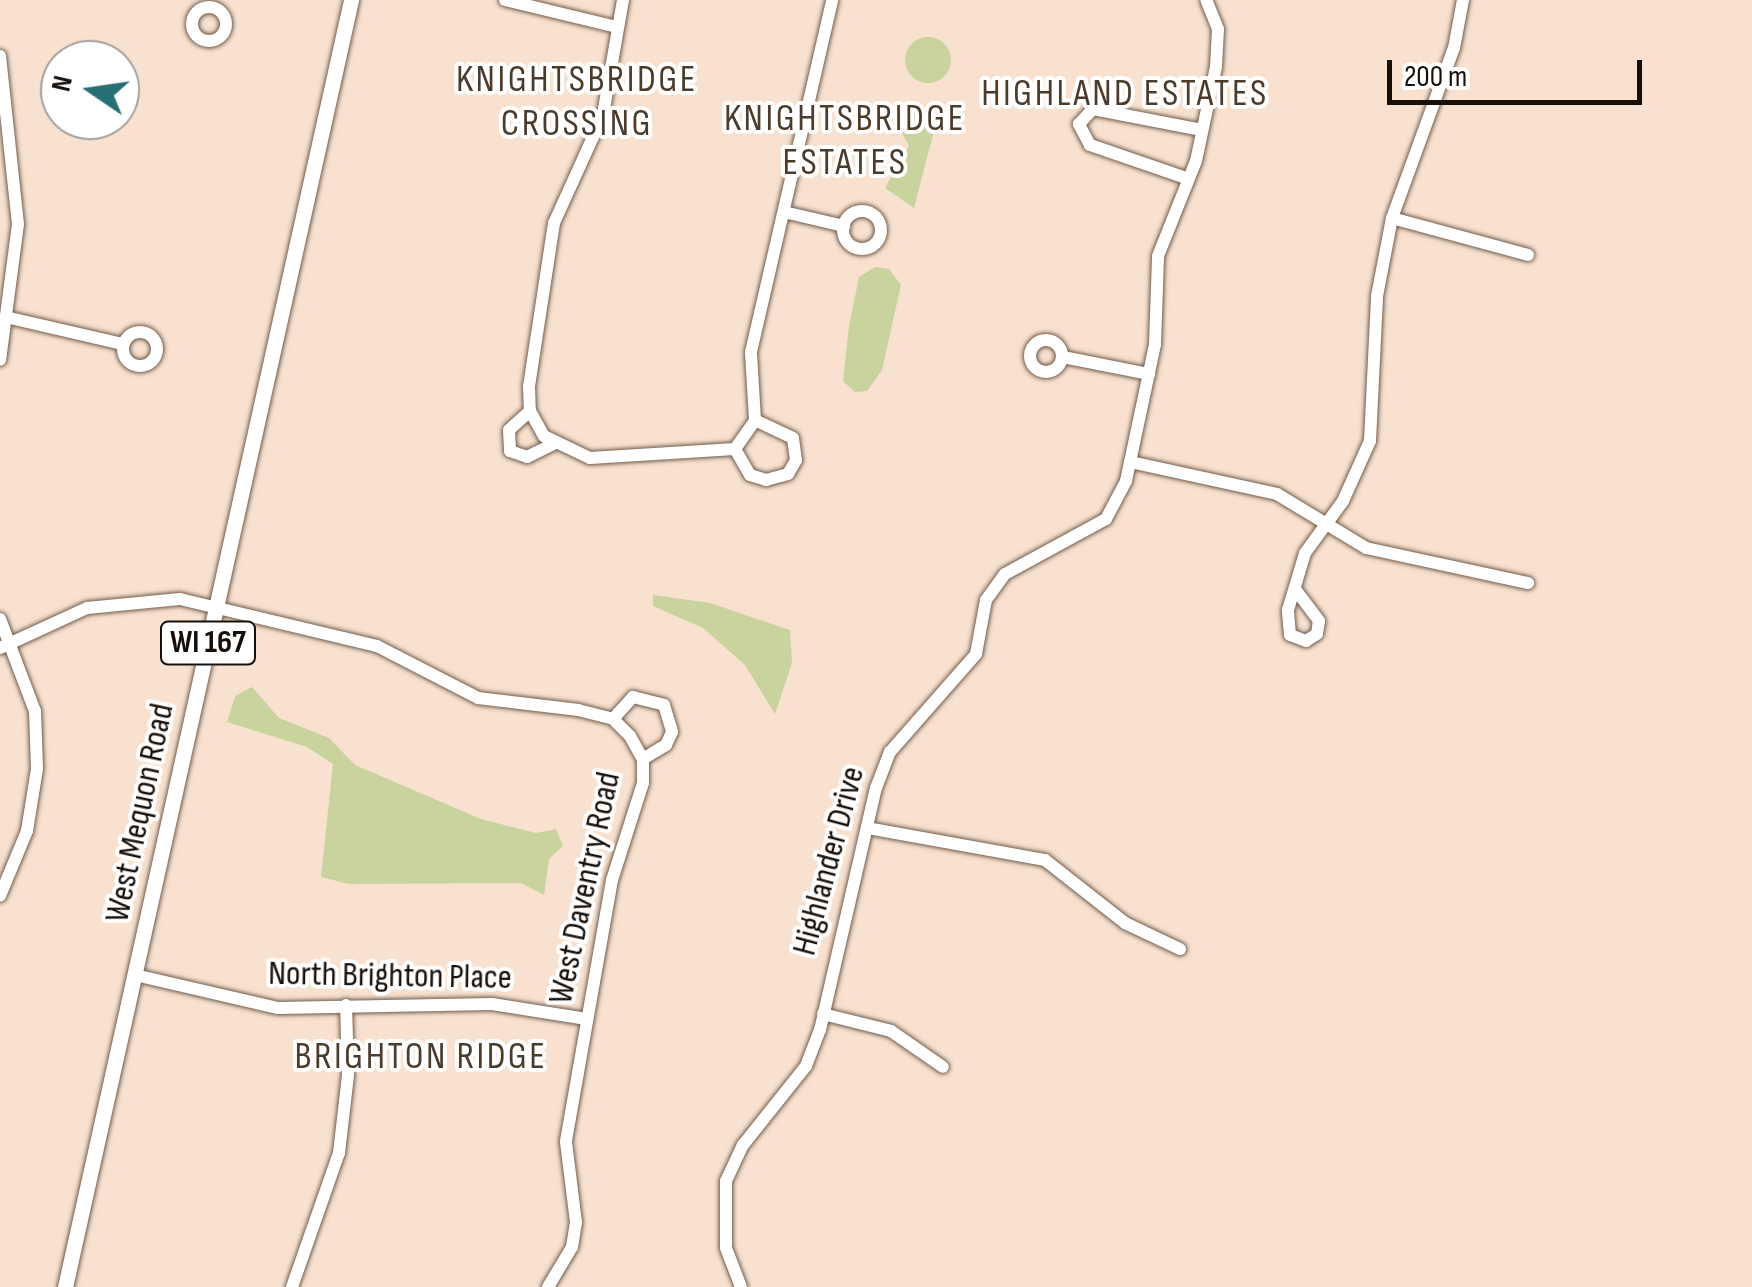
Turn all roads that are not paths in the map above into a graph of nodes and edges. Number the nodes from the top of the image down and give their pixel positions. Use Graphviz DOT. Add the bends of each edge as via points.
graph roads {
  1 [pos="351,0"];
  2 [pos="505,0"];
  3 [pos="623,0"];
  4 [pos="832,0"];
  5 [pos="1206,0"];
  6 [pos="1463,0"];
  7 [pos="617,26"];
  8 [pos="0,56"];
  9 [pos="1202,130"];
  10 [pos="1186,178"];
  11 [pos="784,212"];
  12 [pos="1392,218"];
  13 [pos="844,226"];
  14 [pos="1528,255"];
  15 [pos="10,318"];
  16 [pos="124,344"];
  17 [pos="1063,356"];
  18 [pos="0,360"];
  19 [pos="1149,374"];
  20 [pos="530,411"];
  21 [pos="755,420"];
  22 [pos="552,445"];
  23 [pos="735,449"];
  24 [pos="1130,462"];
  25 [pos="1326,522"];
  26 [pos="1528,583"];
  27 [pos="1295,589"];
  28 [pos="216,608"];
  29 [pos="0,619"];
  30 [pos="6,646"];
  31 [pos="613,719"];
  32 [pos="643,759"];
  33 [pos="867,828"];
  34 [pos="0,896"];
  35 [pos="1180,949"];
  36 [pos="135,975"];
  37 [pos="346,1006"];
  38 [pos="823,1014"];
  39 [pos="587,1019"];
  40 [pos="943,1068"];
  41 [pos="66,1287"];
  42 [pos="292,1287"];
  43 [pos="548,1287"];
  44 [pos="741,1287"];
  1 -- 28 [label="main road, West Mequon Road / WI 167"];
  2 -- 7 [label="street"];
  3 -- 7 [label="street"];
  4 -- 11 [label="street"];
  5 -- 9 [label="street, Highlander Drive" via="1218,29"];
  6 -- 12 [label="street" via="1454,48"];
  7 -- 20 [label="street" via="603,115 554,223"];
  8 -- 15 [label="street" via="17,178"];
  9 -- 10 [label="street, Highlander Drive"];
  9 -- 10 [label="street" via="1093,109 1079,124 1090,145"];
  10 -- 19 [label="street, Highlander Drive" via="1158,256"];
  11 -- 13 [label="street"];
  11 -- 21 [label="street" via="751,352"];
  12 -- 14 [label="street"];
  12 -- 25 [label="street" via="1376,296 1370,441"];
  15 -- 16 [label="street"];
  15 -- 18 [label="street"];
  17 -- 19 [label="street"];
  19 -- 24 [label="street, Highlander Drive"];
  20 -- 22 [label="street"];
  20 -- 22 [label="street" via="509,430 510,451 527,457"];
  21 -- 23 [label="street"];
  21 -- 23 [label="street" via="793,438 796,460 788,474 766,480 750,475"];
  22 -- 23 [label="street" via="590,458"];
  24 -- 25 [label="street" via="1277,494"];
  24 -- 33 [label="street, Highlander Drive" via="1106,520 1030,555 986,600 976,654 890,752"];
  25 -- 26 [label="street" via="1366,548"];
  25 -- 27 [label="street" via="1305,553"];
  28 -- 30 [label="street" via="180,599 109,602"];
  28 -- 31 [label="street" via="377,646 490,702"];
  28 -- 36 [label="main road, West Mequon Road / WI 167"];
  29 -- 30 [label="street"];
  30 -- 34 [label="street" via="35,711 37,769 27,831"];
  31 -- 32 [label="street, West Daventry Road"];
  31 -- 32 [label="street" via="633,697 664,705 672,732 666,746"];
  32 -- 39 [label="street, West Daventry Road"];
  33 -- 35 [label="street" via="1045,860 1125,923"];
  33 -- 38 [label="street, Highlander Drive"];
  36 -- 37 [label="street, North Brighton Place" via="250,1004"];
  36 -- 41 [label="main road, West Mequon Road / WI 167"];
  37 -- 39 [label="street, North Brighton Place" via="492,1004"];
  37 -- 42 [label="street" via="348,1075 339,1153"];
  38 -- 40 [label="street" via="890,1031"];
  38 -- 44 [label="street, Highlander Drive" via="806,1066 743,1145 726,1181 726,1248"];
  39 -- 43 [label="street, West Daventry Road" via="566,1142 574,1234"];
}
